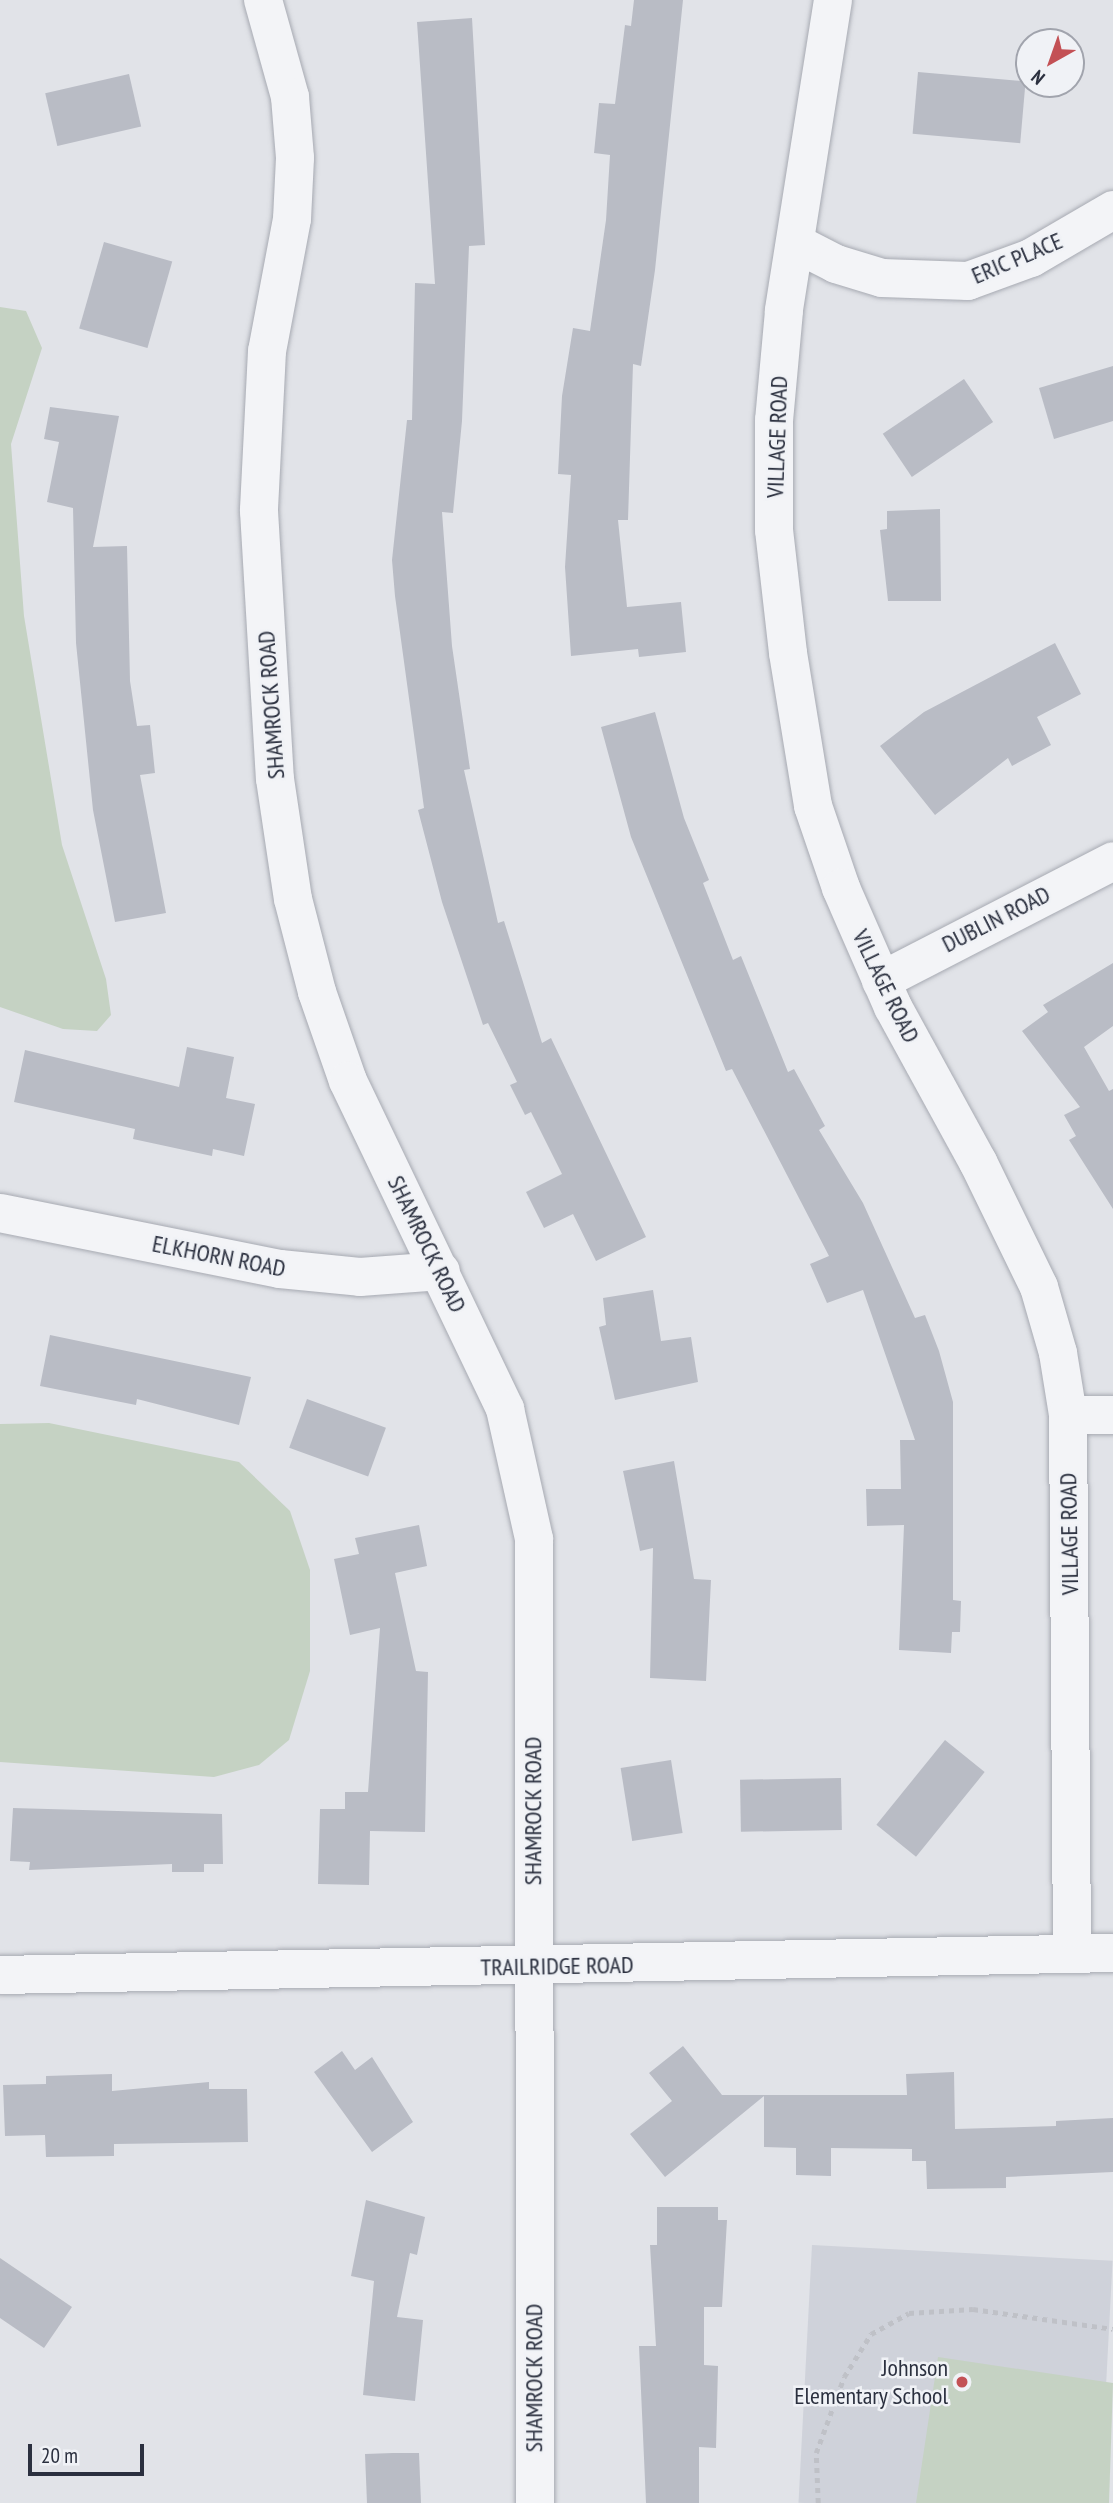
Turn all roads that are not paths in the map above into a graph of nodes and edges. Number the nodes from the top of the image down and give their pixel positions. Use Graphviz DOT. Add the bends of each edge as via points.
graph roads {
  1 [pos="263,0"];
  2 [pos="833,0"];
  3 [pos="1113,210"];
  4 [pos="795,243"];
  5 [pos="1113,861"];
  6 [pos="881,981"];
  7 [pos="0,1213"];
  8 [pos="441,1271"];
  9 [pos="1068,1415"];
  10 [pos="1113,1415"];
  11 [pos="1113,1953"];
  12 [pos="1073,1954"];
  13 [pos="533,1966"];
  14 [pos="0,1975"];
  15 [pos="535,2503"];
  1 -- 8 [label="street, SHAMROCK ROAD" via="290,97 295,158 292,219 267,351 261,411 259,511 275,779 293,899 317,992 348,1081"];
  2 -- 4 [label="street, VILLAGE ROAD"];
  3 -- 4 [label="street, ERIC PLACE" via="1031,258 968,281 882,278"];
  4 -- 6 [label="street, VILLAGE ROAD" via="774,420 775,530 788,653 813,806"];
  5 -- 6 [label="street, DUBLIN ROAD"];
  6 -- 9 [label="street, VILLAGE ROAD" via="1039,1287"];
  7 -- 8 [label="street, ELKHORN ROAD" via="280,1269 360,1277"];
  8 -- 13 [label="street, SHAMROCK ROAD" via="505,1409 534,1539"];
  9 -- 10 [label="street"];
  9 -- 12 [label="street, VILLAGE ROAD"];
  11 -- 12 [label="street, TRAILRIDGE ROAD"];
  12 -- 13 [label="street, TRAILRIDGE ROAD"];
  13 -- 14 [label="street, TRAILRIDGE ROAD"];
  13 -- 15 [label="street, SHAMROCK ROAD"];
}
